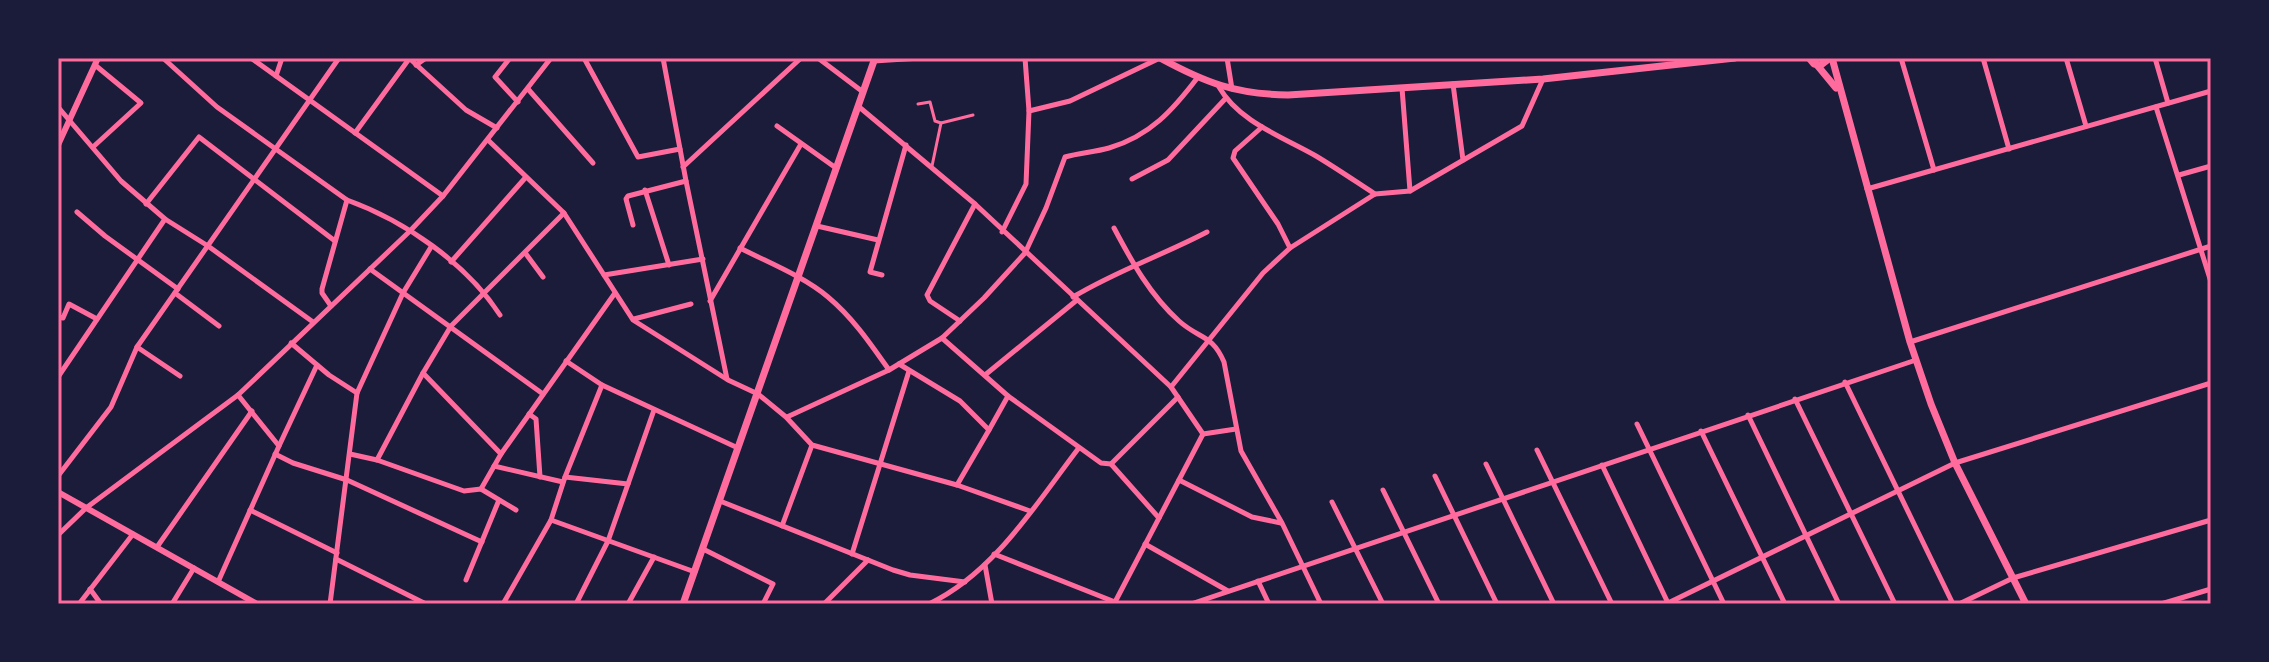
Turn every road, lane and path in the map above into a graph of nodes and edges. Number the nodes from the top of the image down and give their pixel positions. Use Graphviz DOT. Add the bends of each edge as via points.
graph roads {
  1 [pos="163,58"];
  2 [pos="251,58"];
  3 [pos="282,58"];
  4 [pos="339,58"];
  5 [pos="409,58"];
  6 [pos="426,58"];
  7 [pos="510,58"];
  8 [pos="551,58"];
  9 [pos="584,58"];
  10 [pos="663,58"];
  11 [pos="801,58"];
  12 [pos="818,58"];
  13 [pos="920,58"];
  14 [pos="1025,58"];
  15 [pos="1160,58"];
  16 [pos="1227,58"];
  17 [pos="1735,58"];
  18 [pos="1800,58"];
  19 [pos="1831,58"];
  20 [pos="1901,58"];
  21 [pos="1983,58"];
  22 [pos="2066,58"];
  23 [pos="2155,58"];
  24 [pos="874,60"];
  25 [pos="97,61"];
  26 [pos="1813,62"];
  27 [pos="416,65"];
  28 [pos="276,76"];
  29 [pos="1198,77"];
  30 [pos="1543,79"];
  31 [pos="1453,84"];
  32 [pos="1219,87"];
  33 [pos="1402,87"];
  34 [pos="528,89"];
  35 [pos="1232,90"];
  36 [pos="2211,91"];
  37 [pos="863,92"];
  38 [pos="1840,93"];
  39 [pos="1226,98"];
  40 [pos="310,100"];
  41 [pos="518,102"];
  42 [pos="2168,103"];
  43 [pos="918,104"];
  44 [pos="858,106"];
  45 [pos="58,107"];
  46 [pos="2156,107"];
  47 [pos="1029,111"];
  48 [pos="973,115"];
  49 [pos="70,120"];
  50 [pos="941,123"];
  51 [pos="777,126"];
  52 [pos="2086,126"];
  53 [pos="1262,127"];
  54 [pos="497,128"];
  55 [pos="355,133"];
  56 [pos="488,140"];
  57 [pos="801,144"];
  58 [pos="58,145"];
  59 [pos="906,145"];
  60 [pos="93,147"];
  61 [pos="680,149"];
  62 [pos="2009,149"];
  63 [pos="275,150"];
  64 [pos="1463,160"];
  65 [pos="593,163"];
  66 [pos="932,166"];
  67 [pos="2211,166"];
  68 [pos="683,167"];
  69 [pos="837,169"];
  70 [pos="1934,170"];
  71 [pos="2179,175"];
  72 [pos="526,177"];
  73 [pos="255,178"];
  74 [pos="1132,179"];
  75 [pos="686,181"];
  76 [pos="1867,189"];
  77 [pos="645,190"];
  78 [pos="1410,191"];
  79 [pos="1375,194"];
  80 [pos="443,196"];
  81 [pos="347,200"];
  82 [pos="146,204"];
  83 [pos="975,204"];
  84 [pos="77,212"];
  85 [pos="564,213"];
  86 [pos="165,219"];
  87 [pos="633,225"];
  88 [pos="817,226"];
  89 [pos="1114,228"];
  90 [pos="410,231"];
  91 [pos="1002,232"];
  92 [pos="1207,232"];
  93 [pos="878,240"];
  94 [pos="335,241"];
  95 [pos="208,246"];
  96 [pos="2211,246"];
  97 [pos="431,247"];
  98 [pos="740,248"];
  99 [pos="1290,248"];
  100 [pos="2201,249"];
  101 [pos="1025,253"];
  102 [pos="526,254"];
  103 [pos="136,259"];
  104 [pos="703,259"];
  105 [pos="451,262"];
  106 [pos="669,265"];
  107 [pos="1134,266"];
  108 [pos="370,269"];
  109 [pos="604,275"];
  110 [pos="882,275"];
  111 [pos="543,277"];
  112 [pos="799,278"];
  113 [pos="2211,282"];
  114 [pos="177,291"];
  115 [pos="484,291"];
  116 [pos="403,293"];
  117 [pos="615,293"];
  118 [pos="1075,298"];
  119 [pos="710,301"];
  120 [pos="691,304"];
  121 [pos="331,306"];
  122 [pos="500,315"];
  123 [pos="58,317"];
  124 [pos="97,319"];
  125 [pos="633,320"];
  126 [pos="960,321"];
  127 [pos="313,322"];
  128 [pos="219,326"];
  129 [pos="451,326"];
  130 [pos="942,338"];
  131 [pos="1211,340"];
  132 [pos="1910,342"];
  133 [pos="291,343"];
  134 [pos="137,347"];
  135 [pos="1916,360"];
  136 [pos="566,361"];
  137 [pos="899,364"];
  138 [pos="317,365"];
  139 [pos="889,370"];
  140 [pos="909,371"];
  141 [pos="423,373"];
  142 [pos="985,375"];
  143 [pos="180,376"];
  144 [pos="58,377"];
  145 [pos="728,380"];
  146 [pos="1845,382"];
  147 [pos="2211,383"];
  148 [pos="602,385"];
  149 [pos="1171,387"];
  150 [pos="357,393"];
  151 [pos="543,394"];
  152 [pos="758,394"];
  153 [pos="238,395"];
  154 [pos="1008,396"];
  155 [pos="1178,397"];
  156 [pos="1795,399"];
  157 [pos="654,410"];
  158 [pos="252,411"];
  159 [pos="529,414"];
  160 [pos="1748,415"];
  161 [pos="786,417"];
  162 [pos="1637,424"];
  163 [pos="1236,429"];
  164 [pos="989,430"];
  165 [pos="1701,431"];
  166 [pos="1203,434"];
  167 [pos="812,445"];
  168 [pos="279,446"];
  169 [pos="739,448"];
  170 [pos="1078,449"];
  171 [pos="1648,449"];
  172 [pos="1537,450"];
  173 [pos="275,454"];
  174 [pos="350,454"];
  175 [pos="501,454"];
  176 [pos="377,460"];
  177 [pos="1955,463"];
  178 [pos="1111,464"];
  179 [pos="1486,464"];
  180 [pos="881,465"];
  181 [pos="1602,465"];
  182 [pos="494,466"];
  183 [pos="58,476"];
  184 [pos="1435,476"];
  185 [pos="540,477"];
  186 [pos="347,480"];
  187 [pos="564,480"];
  188 [pos="1179,480"];
  189 [pos="1552,481"];
  190 [pos="628,484"];
  191 [pos="957,485"];
  192 [pos="481,489"];
  193 [pos="1383,490"];
  194 [pos="58,492"];
  195 [pos="1898,492"];
  196 [pos="1503,498"];
  197 [pos="499,500"];
  198 [pos="720,501"];
  199 [pos="1332,502"];
  200 [pos="86,508"];
  201 [pos="250,510"];
  202 [pos="516,510"];
  203 [pos="1030,511"];
  204 [pos="1454,514"];
  205 [pos="1852,514"];
  206 [pos="1159,518"];
  207 [pos="551,520"];
  208 [pos="2211,520"];
  209 [pos="1282,523"];
  210 [pos="782,526"];
  211 [pos="1404,532"];
  212 [pos="133,534"];
  213 [pos="58,535"];
  214 [pos="1806,536"];
  215 [pos="608,541"];
  216 [pos="482,542"];
  217 [pos="1145,544"];
  218 [pos="157,547"];
  219 [pos="1356,548"];
  220 [pos="703,549"];
  221 [pos="852,554"];
  222 [pos="994,554"];
  223 [pos="337,556"];
  224 [pos="654,557"];
  225 [pos="1762,558"];
  226 [pos="868,560"];
  227 [pos="985,564"];
  228 [pos="1303,566"];
  229 [pos="194,568"];
  230 [pos="695,572"];
  231 [pos="2013,578"];
  232 [pos="466,580"];
  233 [pos="1258,581"];
  234 [pos="1713,581"];
  235 [pos="218,582"];
  236 [pos="965,582"];
  237 [pos="90,589"];
  238 [pos="2211,589"];
  239 [pos="1228,592"];
  240 [pos="1212,597"];
  241 [pos="1114,603"];
  242 [pos="79,604"];
  243 [pos="101,604"];
  244 [pos="172,604"];
  245 [pos="257,604"];
  246 [pos="330,604"];
  247 [pos="426,604"];
  248 [pos="503,604"];
  249 [pos="576,604"];
  250 [pos="628,604"];
  251 [pos="683,604"];
  252 [pos="763,604"];
  253 [pos="824,604"];
  254 [pos="929,604"];
  255 [pos="992,604"];
  256 [pos="1191,604"];
  257 [pos="1215,604"];
  258 [pos="1269,604"];
  259 [pos="1321,604"];
  260 [pos="1383,604"];
  261 [pos="1439,604"];
  262 [pos="1497,604"];
  263 [pos="1554,604"];
  264 [pos="1612,604"];
  265 [pos="1667,604"];
  266 [pos="1724,604"];
  267 [pos="1785,604"];
  268 [pos="1839,604"];
  269 [pos="1895,604"];
  270 [pos="1956,604"];
  271 [pos="2026,604"];
  272 [pos="2161,604"];
  1 -- 63 [label="street"];
  2 -- 28 [label="street"];
  3 -- 28 [label="street"];
  4 -- 40 [label="street"];
  5 -- 27 [label="street"];
  5 -- 55 [label="street"];
  6 -- 27 [label="street"];
  7 -- 41 [label="street" via="495,77"];
  8 -- 34 [label="street"];
  9 -- 61 [label="street" via="638,157"];
  10 -- 61 [label="street"];
  11 -- 68 [label="street"];
  12 -- 37 [label="street"];
  13 -- 24 [label="street"];
  14 -- 47 [label="street"];
  15 -- 29 [label="main road"];
  15 -- 47 [label="street" via="1070,101"];
  16 -- 35 [label="street"];
  17 -- 30 [label="main road"];
  18 -- 26 [label="main road"];
  19 -- 26 [label="main road" via="1826,64"];
  19 -- 38 [label="main road"];
  20 -- 70 [label="street"];
  21 -- 62 [label="street"];
  22 -- 52 [label="street"];
  23 -- 42 [label="street"];
  24 -- 37 [label="main road"];
  25 -- 49 [label="street"];
  25 -- 60 [label="street" via="141,103"];
  26 -- 38 [label="main road"];
  27 -- 54 [label="street" via="466,110"];
  28 -- 40 [label="street"];
  29 -- 32 [label="main road"];
  29 -- 101 [label="street" via="1174,108 1141,135 1065,157"];
  30 -- 31 [label="main road"];
  30 -- 64 [label="street" via="1522,126"];
  31 -- 33 [label="main road"];
  31 -- 64 [label="street"];
  32 -- 35 [label="main road"];
  32 -- 39 [label="street"];
  33 -- 35 [label="main road" via="1288,95"];
  33 -- 78 [label="street"];
  34 -- 41 [label="street"];
  34 -- 65 [label="street"];
  36 -- 42 [label="street"];
  37 -- 44 [label="main road"];
  38 -- 76 [label="main road"];
  39 -- 53 [label="street"];
  39 -- 74 [label="street" via="1168,160"];
  40 -- 55 [label="street"];
  40 -- 63 [label="street"];
  41 -- 54 [label="street"];
  42 -- 46 [label="street"];
  43 -- 50 [label="street" via="930,102 935,121"];
  44 -- 59 [label="street"];
  44 -- 69 [label="main road"];
  45 -- 49 [label="street"];
  46 -- 52 [label="street"];
  46 -- 71 [label="street"];
  47 -- 91 [label="street" via="1026,184"];
  48 -- 50 [label="street"];
  49 -- 58 [label="street"];
  49 -- 60 [label="street"];
  50 -- 66 [label="street"];
  51 -- 57 [label="street"];
  52 -- 62 [label="street"];
  53 -- 79 [label="street"];
  53 -- 99 [label="street" via="1233,158"];
  54 -- 56 [label="street"];
  55 -- 80 [label="street"];
  56 -- 72 [label="street"];
  56 -- 80 [label="street"];
  57 -- 69 [label="street"];
  57 -- 98 [label="street"];
  59 -- 66 [label="street"];
  59 -- 93 [label="street"];
  60 -- 82 [label="street"];
  61 -- 68 [label="street"];
  62 -- 70 [label="street"];
  63 -- 73 [label="street"];
  63 -- 81 [label="street"];
  64 -- 78 [label="street"];
  66 -- 83 [label="street"];
  67 -- 71 [label="street"];
  68 -- 75 [label="street"];
  69 -- 88 [label="main road"];
  70 -- 76 [label="street"];
  71 -- 100 [label="street"];
  72 -- 85 [label="street"];
  72 -- 105 [label="street"];
  73 -- 82 [label="street" via="199,137"];
  73 -- 94 [label="street"];
  73 -- 95 [label="street"];
  75 -- 77 [label="street"];
  75 -- 104 [label="street"];
  76 -- 132 [label="main road"];
  77 -- 87 [label="street" via="626,199"];
  77 -- 106 [label="street"];
  78 -- 79 [label="street"];
  79 -- 99 [label="street"];
  80 -- 90 [label="street"];
  81 -- 90 [label="street"];
  81 -- 94 [label="street"];
  82 -- 86 [label="street"];
  83 -- 91 [label="street"];
  83 -- 126 [label="street" via="927,295"];
  84 -- 103 [label="street"];
  85 -- 102 [label="street"];
  85 -- 109 [label="street"];
  86 -- 95 [label="street"];
  86 -- 103 [label="street"];
  88 -- 93 [label="street"];
  88 -- 112 [label="main road"];
  89 -- 107 [label="street"];
  90 -- 97 [label="street"];
  90 -- 108 [label="street"];
  91 -- 101 [label="street"];
  92 -- 107 [label="street"];
  93 -- 110 [label="street" via="870,272"];
  94 -- 121 [label="street" via="322,289"];
  95 -- 114 [label="street"];
  95 -- 127 [label="street"];
  96 -- 100 [label="street"];
  97 -- 105 [label="street"];
  97 -- 116 [label="street"];
  98 -- 112 [label="street"];
  98 -- 119 [label="street"];
  99 -- 131 [label="street"];
  100 -- 113 [label="street"];
  100 -- 132 [label="street"];
  101 -- 118 [label="street"];
  101 -- 126 [label="street"];
  102 -- 111 [label="street"];
  102 -- 115 [label="street"];
  103 -- 114 [label="street"];
  103 -- 124 [label="street"];
  104 -- 106 [label="street"];
  104 -- 119 [label="street"];
  105 -- 115 [label="street"];
  106 -- 109 [label="street"];
  107 -- 118 [label="street"];
  107 -- 131 [label="street" via="1180,322"];
  108 -- 116 [label="street"];
  108 -- 121 [label="street"];
  109 -- 117 [label="street"];
  112 -- 139 [label="street" via="859,327"];
  112 -- 152 [label="main road"];
  114 -- 128 [label="street"];
  114 -- 134 [label="street"];
  115 -- 122 [label="street"];
  115 -- 129 [label="street"];
  116 -- 129 [label="street"];
  116 -- 150 [label="street"];
  117 -- 125 [label="street"];
  117 -- 136 [label="street"];
  118 -- 142 [label="street"];
  118 -- 149 [label="street"];
  119 -- 145 [label="street"];
  120 -- 125 [label="street"];
  121 -- 127 [label="street"];
  123 -- 124 [label="street" via="63,318 69,304"];
  124 -- 144 [label="street"];
  125 -- 145 [label="street"];
  126 -- 130 [label="street"];
  127 -- 133 [label="street"];
  129 -- 141 [label="street"];
  129 -- 151 [label="street"];
  130 -- 137 [label="street"];
  130 -- 142 [label="street"];
  131 -- 149 [label="street"];
  131 -- 163 [label="street" via="1224,362"];
  132 -- 135 [label="main road"];
  133 -- 138 [label="street"];
  133 -- 153 [label="street"];
  134 -- 143 [label="street"];
  134 -- 183 [label="street" via="111,407"];
  135 -- 146 [label="street"];
  135 -- 177 [label="main road"];
  136 -- 148 [label="street"];
  136 -- 151 [label="street"];
  137 -- 139 [label="street"];
  137 -- 140 [label="street"];
  138 -- 150 [label="street"];
  138 -- 168 [label="street"];
  139 -- 161 [label="street"];
  140 -- 164 [label="street" via="960,401"];
  140 -- 180 [label="street"];
  141 -- 175 [label="street"];
  141 -- 176 [label="street"];
  142 -- 154 [label="street"];
  145 -- 152 [label="street"];
  146 -- 156 [label="street"];
  146 -- 195 [label="street"];
  147 -- 177 [label="street"];
  148 -- 157 [label="street"];
  148 -- 187 [label="street"];
  149 -- 155 [label="street"];
  150 -- 174 [label="street"];
  151 -- 159 [label="street"];
  152 -- 161 [label="street"];
  152 -- 169 [label="main road"];
  153 -- 158 [label="street"];
  153 -- 200 [label="street"];
  154 -- 164 [label="street"];
  154 -- 170 [label="street"];
  155 -- 166 [label="street"];
  155 -- 178 [label="street"];
  156 -- 160 [label="street"];
  156 -- 205 [label="street"];
  157 -- 169 [label="street"];
  157 -- 190 [label="street"];
  158 -- 168 [label="street"];
  158 -- 218 [label="street"];
  159 -- 175 [label="street"];
  159 -- 185 [label="street" via="536,419"];
  160 -- 165 [label="street"];
  160 -- 214 [label="street"];
  161 -- 167 [label="street"];
  162 -- 171 [label="street"];
  163 -- 166 [label="street"];
  163 -- 209 [label="street" via="1241,451"];
  164 -- 191 [label="street"];
  165 -- 171 [label="street"];
  165 -- 225 [label="street"];
  166 -- 188 [label="street"];
  167 -- 180 [label="street"];
  167 -- 210 [label="street"];
  168 -- 173 [label="street"];
  169 -- 198 [label="main road"];
  170 -- 178 [label="street"];
  170 -- 203 [label="street"];
  171 -- 181 [label="street"];
  171 -- 234 [label="street"];
  172 -- 189 [label="street"];
  173 -- 186 [label="street"];
  173 -- 201 [label="street"];
  174 -- 176 [label="street"];
  174 -- 186 [label="street"];
  175 -- 182 [label="street"];
  176 -- 192 [label="street" via="464,491"];
  177 -- 195 [label="street"];
  177 -- 231 [label="main road"];
  178 -- 206 [label="street"];
  179 -- 196 [label="street"];
  180 -- 191 [label="street"];
  180 -- 221 [label="street"];
  181 -- 189 [label="street"];
  181 -- 265 [label="street"];
  182 -- 185 [label="street"];
  182 -- 192 [label="street"];
  184 -- 204 [label="street"];
  185 -- 187 [label="street"];
  186 -- 216 [label="street"];
  186 -- 223 [label="street"];
  187 -- 190 [label="street"];
  187 -- 207 [label="street"];
  188 -- 206 [label="street"];
  188 -- 209 [label="street" via="1252,517"];
  189 -- 196 [label="street"];
  189 -- 264 [label="street"];
  190 -- 215 [label="street"];
  191 -- 203 [label="street"];
  192 -- 197 [label="street"];
  193 -- 211 [label="street"];
  194 -- 200 [label="street"];
  195 -- 205 [label="street"];
  195 -- 270 [label="street"];
  196 -- 204 [label="street"];
  196 -- 263 [label="street"];
  197 -- 202 [label="street"];
  197 -- 216 [label="street"];
  198 -- 210 [label="street"];
  198 -- 220 [label="main road"];
  199 -- 219 [label="street"];
  200 -- 212 [label="street"];
  200 -- 213 [label="street"];
  201 -- 223 [label="street"];
  201 -- 235 [label="street"];
  203 -- 222 [label="street"];
  204 -- 211 [label="street"];
  204 -- 262 [label="street"];
  205 -- 214 [label="street"];
  205 -- 269 [label="street"];
  206 -- 217 [label="street"];
  207 -- 215 [label="street"];
  207 -- 248 [label="street"];
  208 -- 231 [label="street"];
  209 -- 228 [label="street"];
  210 -- 221 [label="street"];
  211 -- 219 [label="street"];
  211 -- 261 [label="street"];
  212 -- 218 [label="street"];
  212 -- 237 [label="street"];
  214 -- 225 [label="street"];
  214 -- 268 [label="street"];
  215 -- 224 [label="street"];
  215 -- 249 [label="street"];
  216 -- 232 [label="street"];
  217 -- 239 [label="street"];
  217 -- 241 [label="street"];
  218 -- 229 [label="street"];
  219 -- 228 [label="street"];
  219 -- 260 [label="street"];
  220 -- 230 [label="main road"];
  220 -- 252 [label="street" via="773,584"];
  221 -- 226 [label="street"];
  222 -- 227 [label="street"];
  222 -- 241 [label="street"];
  223 -- 246 [label="street"];
  223 -- 247 [label="street"];
  224 -- 230 [label="street"];
  224 -- 250 [label="street"];
  225 -- 234 [label="street"];
  225 -- 267 [label="street"];
  226 -- 236 [label="street" via="910,575"];
  226 -- 253 [label="street"];
  227 -- 236 [label="street"];
  227 -- 255 [label="street"];
  228 -- 233 [label="street"];
  228 -- 259 [label="street"];
  229 -- 235 [label="street"];
  229 -- 244 [label="street"];
  230 -- 251 [label="main road"];
  231 -- 270 [label="street"];
  231 -- 271 [label="main road"];
  233 -- 239 [label="street"];
  233 -- 258 [label="street"];
  234 -- 265 [label="street"];
  234 -- 266 [label="street"];
  235 -- 245 [label="street"];
  236 -- 254 [label="street"];
  237 -- 242 [label="street"];
  237 -- 243 [label="street"];
  238 -- 272 [label="street"];
  239 -- 240 [label="street"];
  240 -- 256 [label="street"];
  240 -- 257 [label="street"];
}
